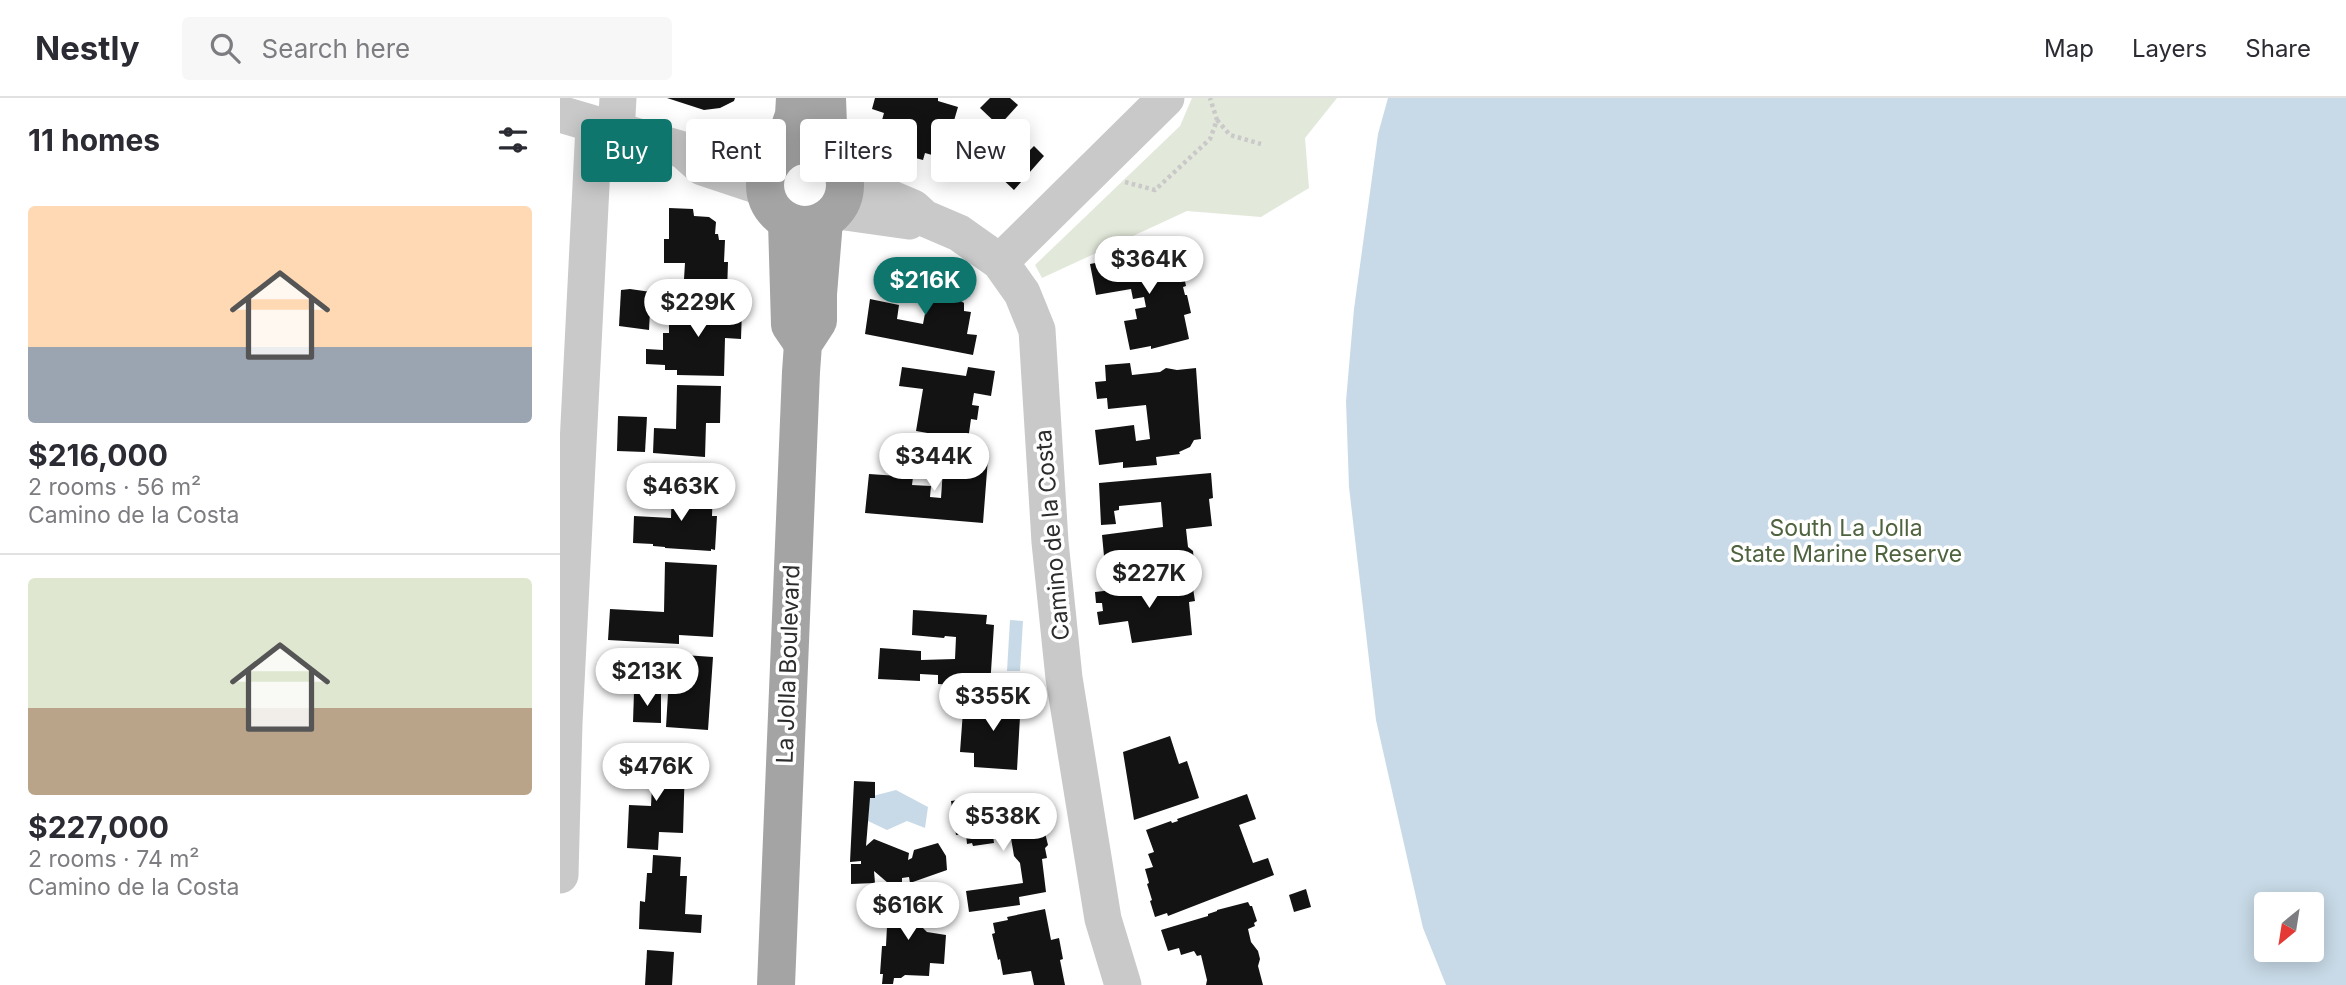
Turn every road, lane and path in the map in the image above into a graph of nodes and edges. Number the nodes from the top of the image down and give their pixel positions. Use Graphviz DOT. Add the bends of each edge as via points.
graph roads {
  1 [pos="795,98"];
  2 [pos="827,98"];
  3 [pos="1166,98"];
  4 [pos="1210,98"];
  5 [pos="560,114"];
  6 [pos="609,118"];
  7 [pos="1217,120"];
  8 [pos="786,135"];
  9 [pos="1261,144"];
  10 [pos="686,149"];
  11 [pos="786,154"];
  12 [pos="1115,179"];
  13 [pos="771,182"];
  14 [pos="834,191"];
  15 [pos="787,222"];
  16 [pos="1000,262"];
  17 [pos="803,344"];
  18 [pos="560,876"];
  19 [pos="776,985"];
  20 [pos="1123,985"];
  1 -- 8 [label="main road"];
  2 -- 14 [label="main road, La Jolla Boulevard"];
  3 -- 16 [label="street"];
  4 -- 7 [label="path"];
  5 -- 6 [label="street"];
  6 -- 10 [label="street"];
  6 -- 18 [label="street" via="565,723"];
  7 -- 9 [label="path" via="1230,135"];
  7 -- 12 [label="path" via="1210,139 1155,190"];
  11 -- 14 [label="main road" via="793,147 818,147"];
  13 -- 15 [label="main road" via="768,202"];
  14 -- 15 [label="main road" via="814,225"];
  14 -- 16 [label="street, Camino de la Costa" via="910,221 924,218 959,233"];
  14 -- 17 [label="main road, La Jolla Boulevard" via="818,321"];
  15 -- 17 [label="main road, La Jolla Boulevard" via="790,325"];
  16 -- 20 [label="street, Camino de la Costa" via="1022,293 1037,330 1064,677 1103,919"];
  17 -- 19 [label="main road, La Jolla Boulevard"];
}
